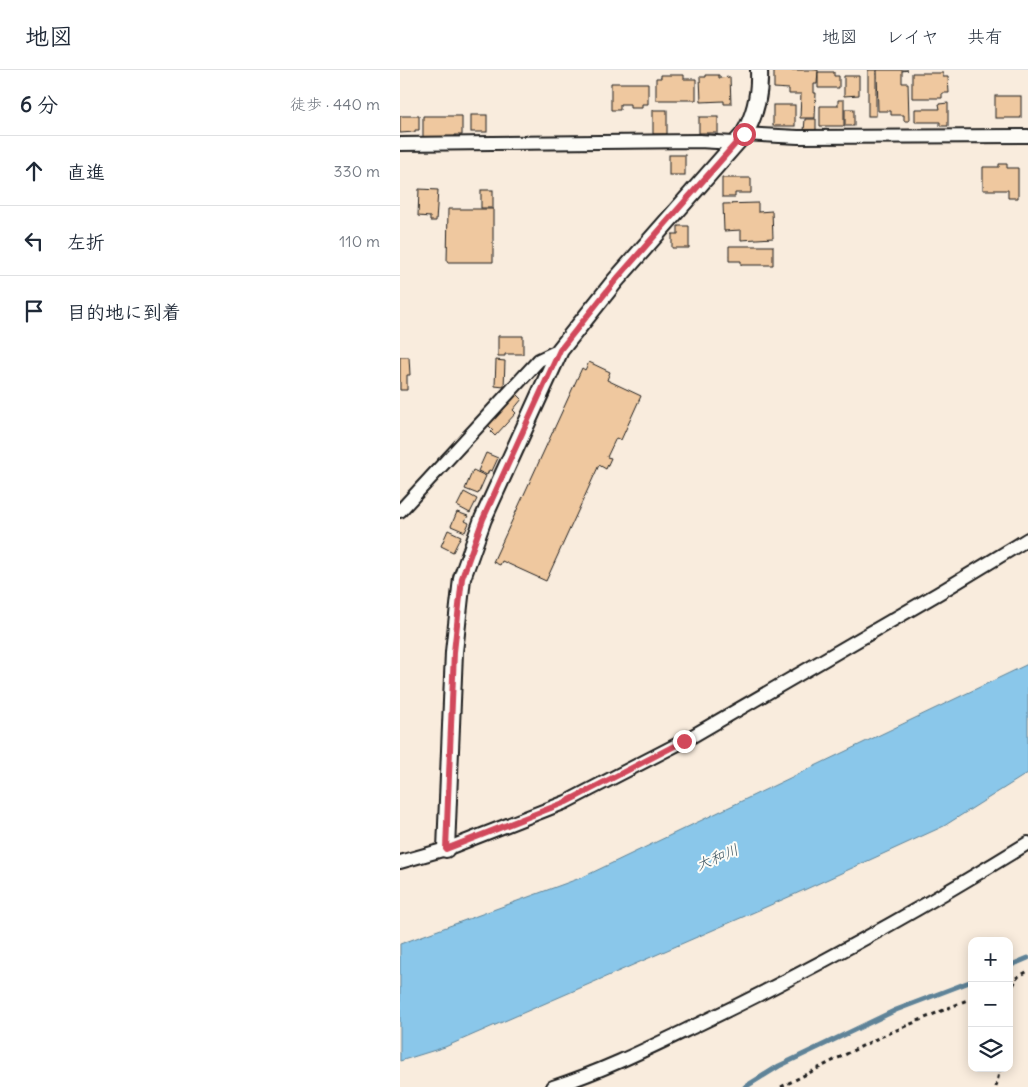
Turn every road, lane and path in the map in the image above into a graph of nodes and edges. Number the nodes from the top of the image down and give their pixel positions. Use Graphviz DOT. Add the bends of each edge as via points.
graph roads {
  1 [pos="759,70"];
  2 [pos="1028,136"];
  3 [pos="739,138"];
  4 [pos="400,144"];
  5 [pos="560,350"];
  6 [pos="400,511"];
  7 [pos="1028,538"];
  8 [pos="1028,843"];
  9 [pos="446,849"];
  10 [pos="400,862"];
  11 [pos="1028,971"];
  12 [pos="1019,977"];
  13 [pos="1013,980"];
  14 [pos="1013,986"];
  15 [pos="968,1000"];
  16 [pos="999,1072"];
  17 [pos="553,1087"];
  18 [pos="780,1087"];
  19 [pos="996,1087"];
  1 -- 3 [label="street" via="753,115"];
  2 -- 3 [label="street"];
  3 -- 4 [label="street"];
  3 -- 5 [label="street"];
  5 -- 6 [label="street" via="539,360"];
  5 -- 9 [label="street" via="483,519 462,578 454,652"];
  7 -- 9 [label="street" via="684,741 566,802"];
  8 -- 17 [label="street" via="832,957 608,1067"];
  9 -- 10 [label="street"];
  11 -- 12 [label="path"];
  12 -- 13 [label="path"];
  12 -- 14 [label="path"];
  15 -- 18 [label="path" via="880,1037"];
  16 -- 19 [label="path"];
}
